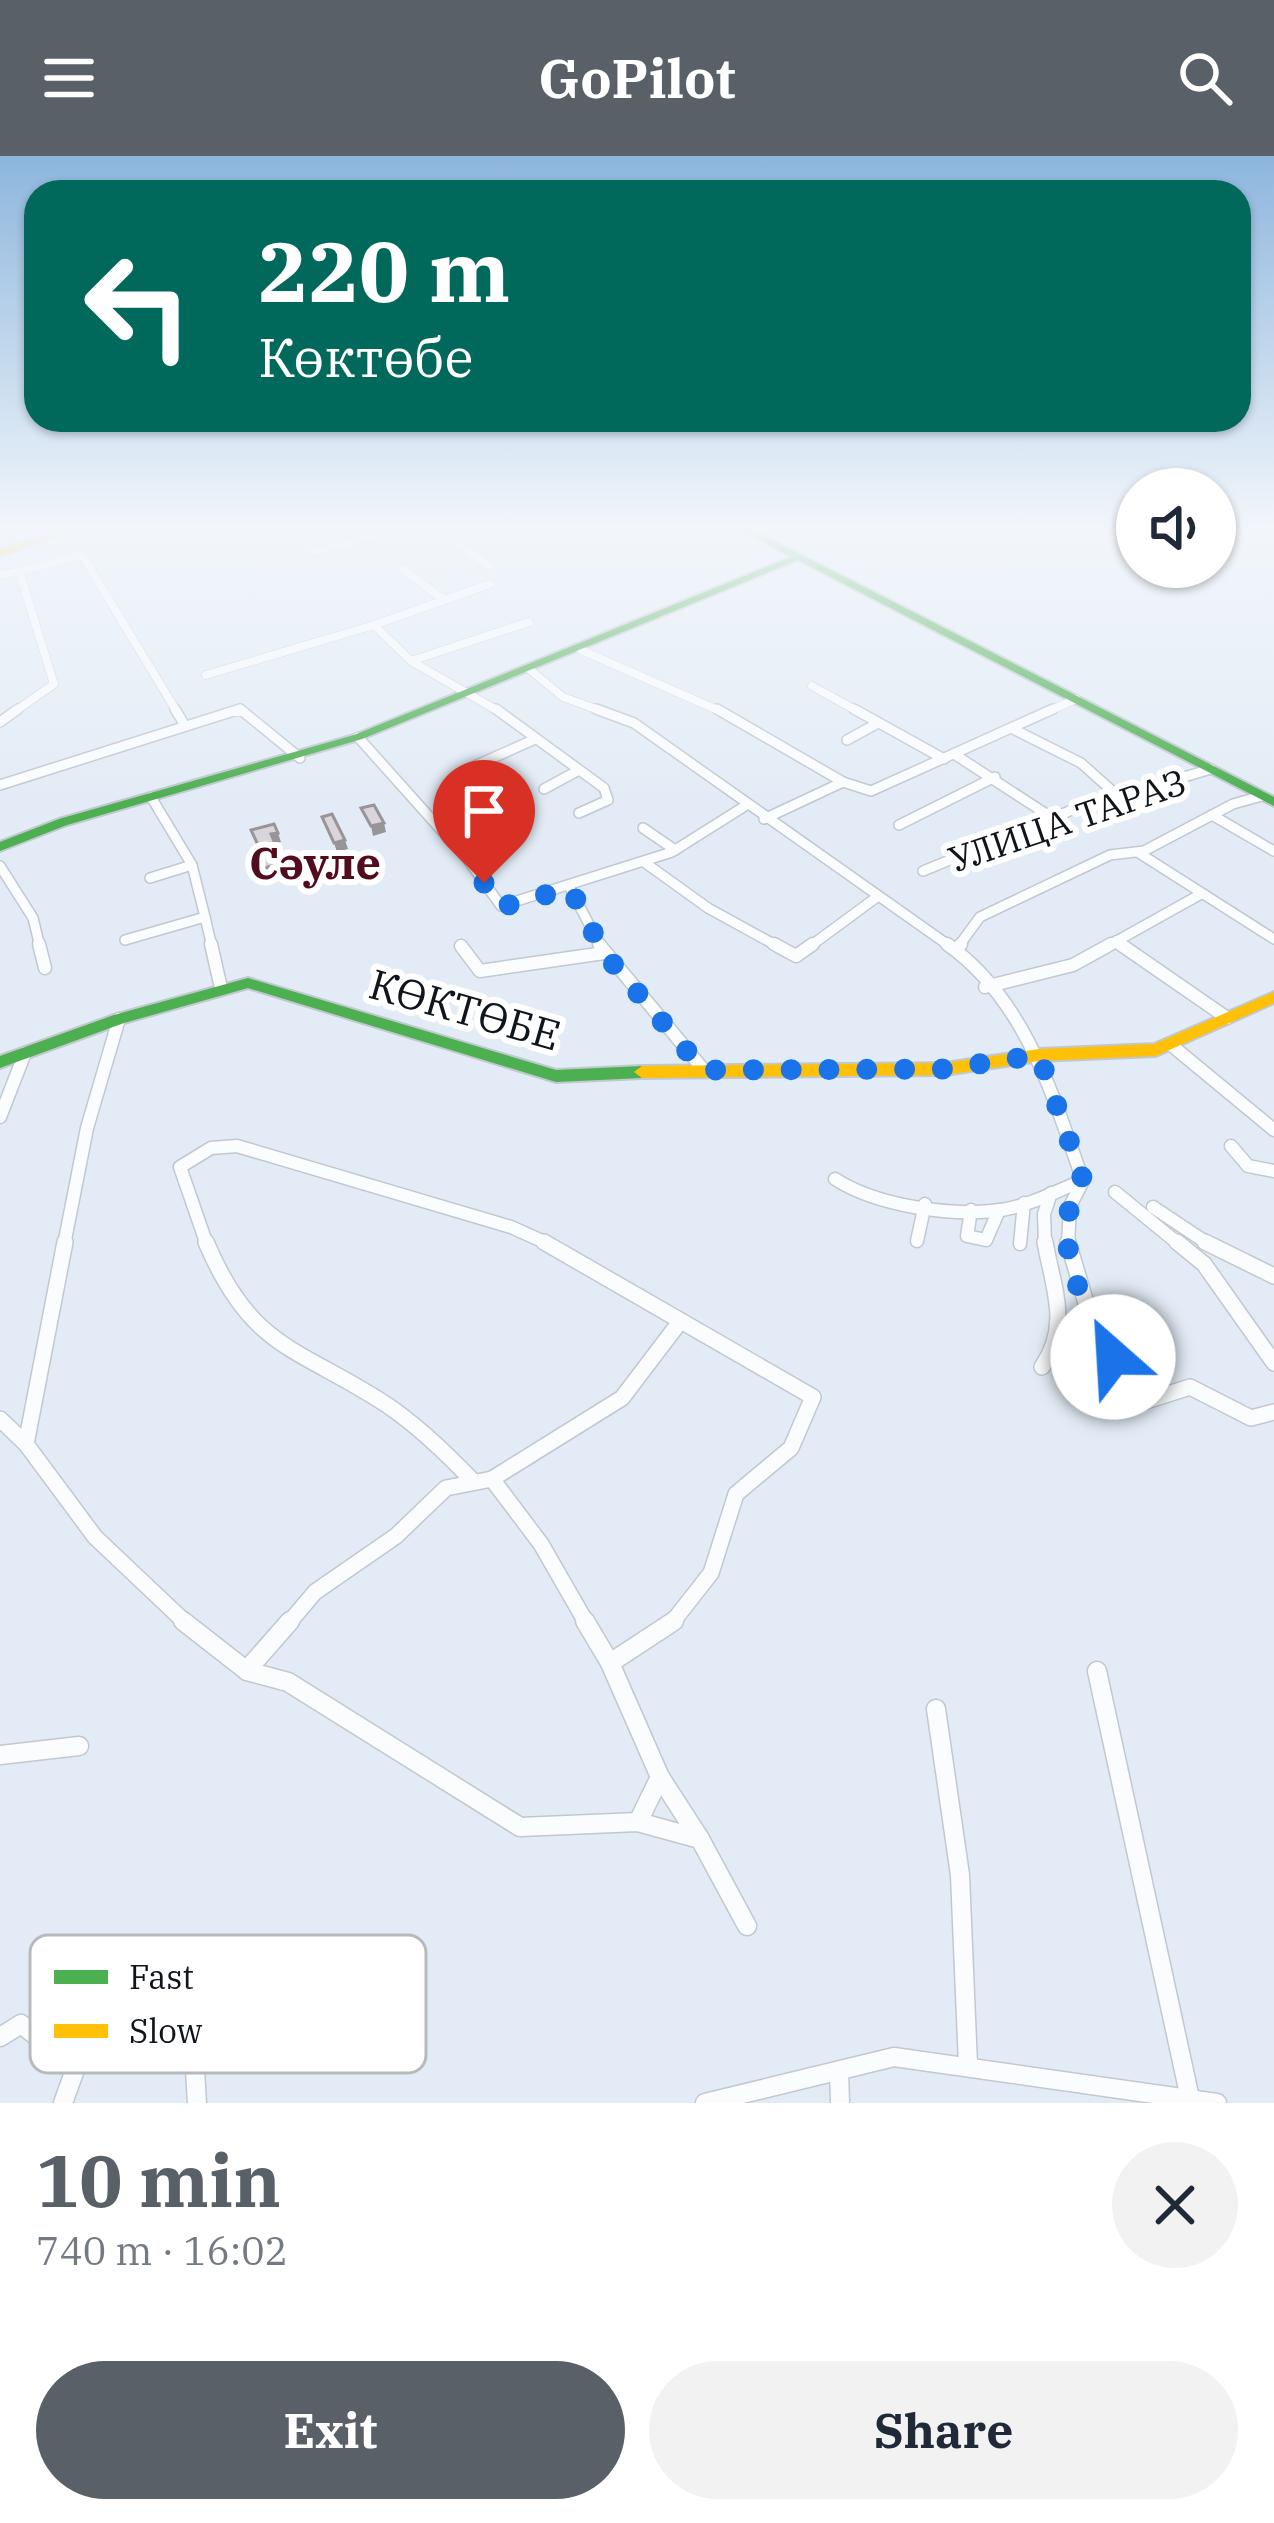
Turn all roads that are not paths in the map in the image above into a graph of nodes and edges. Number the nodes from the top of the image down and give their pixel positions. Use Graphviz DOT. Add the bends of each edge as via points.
graph roads {
  1 [pos="30,617"];
  2 [pos="119,617"];
  3 [pos="397,617"];
  4 [pos="649,617"];
  5 [pos="913,617"];
  6 [pos="529,622"];
  7 [pos="374,625"];
  8 [pos="581,650"];
  9 [pos="410,662"];
  10 [pos="529,669"];
  11 [pos="206,675"];
  12 [pos="812,686"];
  13 [pos="473,692"];
  14 [pos="1076,699"];
  15 [pos="0,722"];
  16 [pos="878,722"];
  17 [pos="184,724"];
  18 [pos="1011,728"];
  19 [pos="358,737"];
  20 [pos="533,740"];
  21 [pos="847,740"];
  22 [pos="949,756"];
  23 [pos="300,758"];
  24 [pos="470,768"];
  25 [pos="1211,769"];
  26 [pos="579,770"];
  27 [pos="995,778"];
  28 [pos="843,782"];
  29 [pos="0,784"];
  30 [pos="544,789"];
  31 [pos="152,796"];
  32 [pos="1270,796"];
  33 [pos="1118,797"];
  34 [pos="745,806"];
  35 [pos="579,813"];
  36 [pos="1212,815"];
  37 [pos="1051,818"];
  38 [pos="764,820"];
  39 [pos="899,825"];
  40 [pos="644,828"];
  41 [pos="0,847"];
  42 [pos="675,850"];
  43 [pos="1274,851"];
  44 [pos="1138,852"];
  45 [pos="644,862"];
  46 [pos="0,866"];
  47 [pos="193,866"];
  48 [pos="923,872"];
  49 [pos="150,878"];
  50 [pos="570,888"];
  51 [pos="1201,894"];
  52 [pos="877,897"];
  53 [pos="205,917"];
  54 [pos="1274,939"];
  55 [pos="125,940"];
  56 [pos="1116,941"];
  57 [pos="461,946"];
  58 [pos="956,950"];
  59 [pos="604,953"];
  60 [pos="45,968"];
  61 [pos="985,987"];
  62 [pos="221,988"];
  63 [pos="1274,997"];
  64 [pos="1227,1018"];
  65 [pos="119,1019"];
  66 [pos="1170,1044"];
  67 [pos="25,1053"];
  68 [pos="1039,1055"];
  69 [pos="0,1062"];
  70 [pos="703,1070"];
  71 [pos="0,1117"];
  72 [pos="1274,1130"];
  73 [pos="1231,1146"];
  74 [pos="1274,1171"];
  75 [pos="836,1179"];
  76 [pos="1083,1180"];
  77 [pos="1052,1192"];
  78 [pos="1115,1192"];
  79 [pos="1024,1203"];
  80 [pos="925,1204"];
  81 [pos="1153,1207"];
  82 [pos="971,1210"];
  83 [pos="999,1210"];
  84 [pos="917,1241"];
  85 [pos="1020,1244"];
  86 [pos="1274,1276"];
  87 [pos="679,1322"];
  88 [pos="1274,1363"];
  89 [pos="1042,1367"];
  90 [pos="1274,1412"];
  91 [pos="0,1419"];
  92 [pos="26,1444"];
  93 [pos="471,1479"];
  94 [pos="492,1479"];
  95 [pos="610,1663"];
  96 [pos="247,1671"];
  97 [pos="1097,1671"];
  98 [pos="936,1709"];
  99 [pos="80,1746"];
  100 [pos="0,1755"];
  101 [pos="660,1777"];
  102 [pos="638,1822"];
  103 [pos="700,1839"];
  104 [pos="748,1926"];
  105 [pos="30,2031"];
  106 [pos="0,2037"];
  107 [pos="968,2065"];
  108 [pos="839,2071"];
  109 [pos="74,2073"];
  110 [pos="195,2073"];
  111 [pos="1190,2101"];
  112 [pos="63,2103"];
  113 [pos="196,2103"];
  114 [pos="705,2103"];
  115 [pos="840,2103"];
  116 [pos="1217,2103"];
  1 -- 15 [label="street" via="54,684"];
  2 -- 17 [label="street"];
  3 -- 7 [label="street"];
  4 -- 8 [label="street"];
  5 -- 14 [label="street"];
  6 -- 9 [label="street"];
  7 -- 9 [label="street"];
  7 -- 11 [label="street"];
  8 -- 10 [label="street"];
  8 -- 28 [label="street" via="691,694"];
  9 -- 13 [label="street"];
  10 -- 13 [label="street"];
  10 -- 34 [label="street" via="563,697 634,723"];
  12 -- 16 [label="street"];
  13 -- 19 [label="street"];
  13 -- 20 [label="street"];
  14 -- 18 [label="street"];
  14 -- 25 [label="street"];
  16 -- 21 [label="street"];
  16 -- 22 [label="street"];
  17 -- 23 [label="street" via="240,709"];
  17 -- 29 [label="street"];
  18 -- 22 [label="street"];
  18 -- 33 [label="street" via="1081,764"];
  19 -- 23 [label="street"];
  19 -- 50 [label="street" via="501,907"];
  20 -- 24 [label="street"];
  20 -- 26 [label="street"];
  22 -- 27 [label="street"];
  22 -- 28 [label="street" via="875,790"];
  23 -- 31 [label="street"];
  25 -- 32 [label="street"];
  25 -- 33 [label="street, УЛИЦА ТАРАЗ"];
  26 -- 30 [label="street"];
  26 -- 35 [label="street" via="608,800"];
  27 -- 37 [label="street"];
  27 -- 39 [label="street"];
  28 -- 38 [label="street"];
  31 -- 41 [label="street"];
  31 -- 47 [label="street"];
  32 -- 36 [label="street"];
  33 -- 37 [label="street, УЛИЦА ТАРАЗ"];
  34 -- 38 [label="street"];
  34 -- 42 [label="street"];
  36 -- 43 [label="street"];
  36 -- 44 [label="street"];
  37 -- 48 [label="street, УЛИЦА ТАРАЗ"];
  38 -- 52 [label="street"];
  40 -- 42 [label="street"];
  42 -- 45 [label="street"];
  44 -- 51 [label="street"];
  44 -- 58 [label="street" via="1110,855 980,917"];
  45 -- 50 [label="street"];
  45 -- 52 [label="street" via="796,956"];
  46 -- 60 [label="street" via="33,918"];
  47 -- 49 [label="street"];
  47 -- 53 [label="street"];
  50 -- 59 [label="street"];
  51 -- 54 [label="street"];
  51 -- 56 [label="street"];
  52 -- 58 [label="street"];
  53 -- 55 [label="street"];
  53 -- 62 [label="street"];
  56 -- 61 [label="street" via="1073,965"];
  56 -- 64 [label="street"];
  57 -- 59 [label="street" via="479,971"];
  58 -- 61 [label="street"];
  59 -- 70 [label="street"];
  61 -- 68 [label="street"];
  62 -- 65 [label="street, КӨКТӨБЕ"];
  62 -- 70 [label="street, КӨКТӨБЕ" via="248,983 556,1076"];
  63 -- 64 [label="street, КӨКТӨБЕ"];
  64 -- 66 [label="street, КӨКТӨБЕ"];
  65 -- 67 [label="street, КӨКТӨБЕ"];
  65 -- 92 [label="street" via="87,1128"];
  66 -- 68 [label="street, КӨКТӨБЕ"];
  66 -- 72 [label="street"];
  67 -- 69 [label="street, КӨКТӨБЕ"];
  67 -- 71 [label="street"];
  68 -- 70 [label="street, КӨКТӨБЕ" via="945,1069"];
  68 -- 76 [label="street"];
  73 -- 74 [label="street" via="1248,1166"];
  75 -- 80 [label="street" via="858,1192"];
  76 -- 77 [label="street"];
  76 -- 90 [label="street" via="1067,1202 1065,1240 1091,1315 1135,1396 1146,1401 1190,1387 1241,1415"];
  77 -- 79 [label="street"];
  77 -- 89 [label="street" via="1042,1214 1059,1325 1054,1355"];
  78 -- 88 [label="street" via="1204,1264"];
  79 -- 83 [label="street"];
  79 -- 85 [label="street"];
  80 -- 82 [label="street"];
  80 -- 84 [label="street"];
  81 -- 86 [label="street" via="1228,1257"];
  82 -- 83 [label="street"];
  82 -- 83 [label="street" via="967,1236 979,1242"];
  87 -- 93 [label="street" via="511,1227 237,1146 211,1148 180,1167 210,1257 244,1312 313,1370 373,1396"];
  87 -- 94 [label="street" via="622,1398"];
  87 -- 95 [label="street" via="813,1397 779,1461 738,1489 702,1585 658,1639"];
  91 -- 92 [label="street"];
  92 -- 96 [label="street" via="45,1481 109,1554"];
  93 -- 94 [label="street"];
  93 -- 96 [label="street" via="446,1488 396,1536 315,1592"];
  94 -- 95 [label="street" via="541,1544"];
  95 -- 101 [label="street"];
  96 -- 102 [label="street" via="288,1682 520,1827"];
  97 -- 111 [label="street"];
  98 -- 107 [label="street" via="960,1875"];
  99 -- 100 [label="street"];
  101 -- 102 [label="street"];
  101 -- 103 [label="street"];
  102 -- 103 [label="street"];
  103 -- 104 [label="street"];
  105 -- 106 [label="street" via="21,2024"];
  107 -- 108 [label="street" via="894,2057"];
  107 -- 111 [label="street" via="1010,2078"];
  108 -- 114 [label="street"];
  108 -- 115 [label="street"];
  109 -- 112 [label="street"];
  110 -- 113 [label="street"];
  111 -- 116 [label="street"];
}
